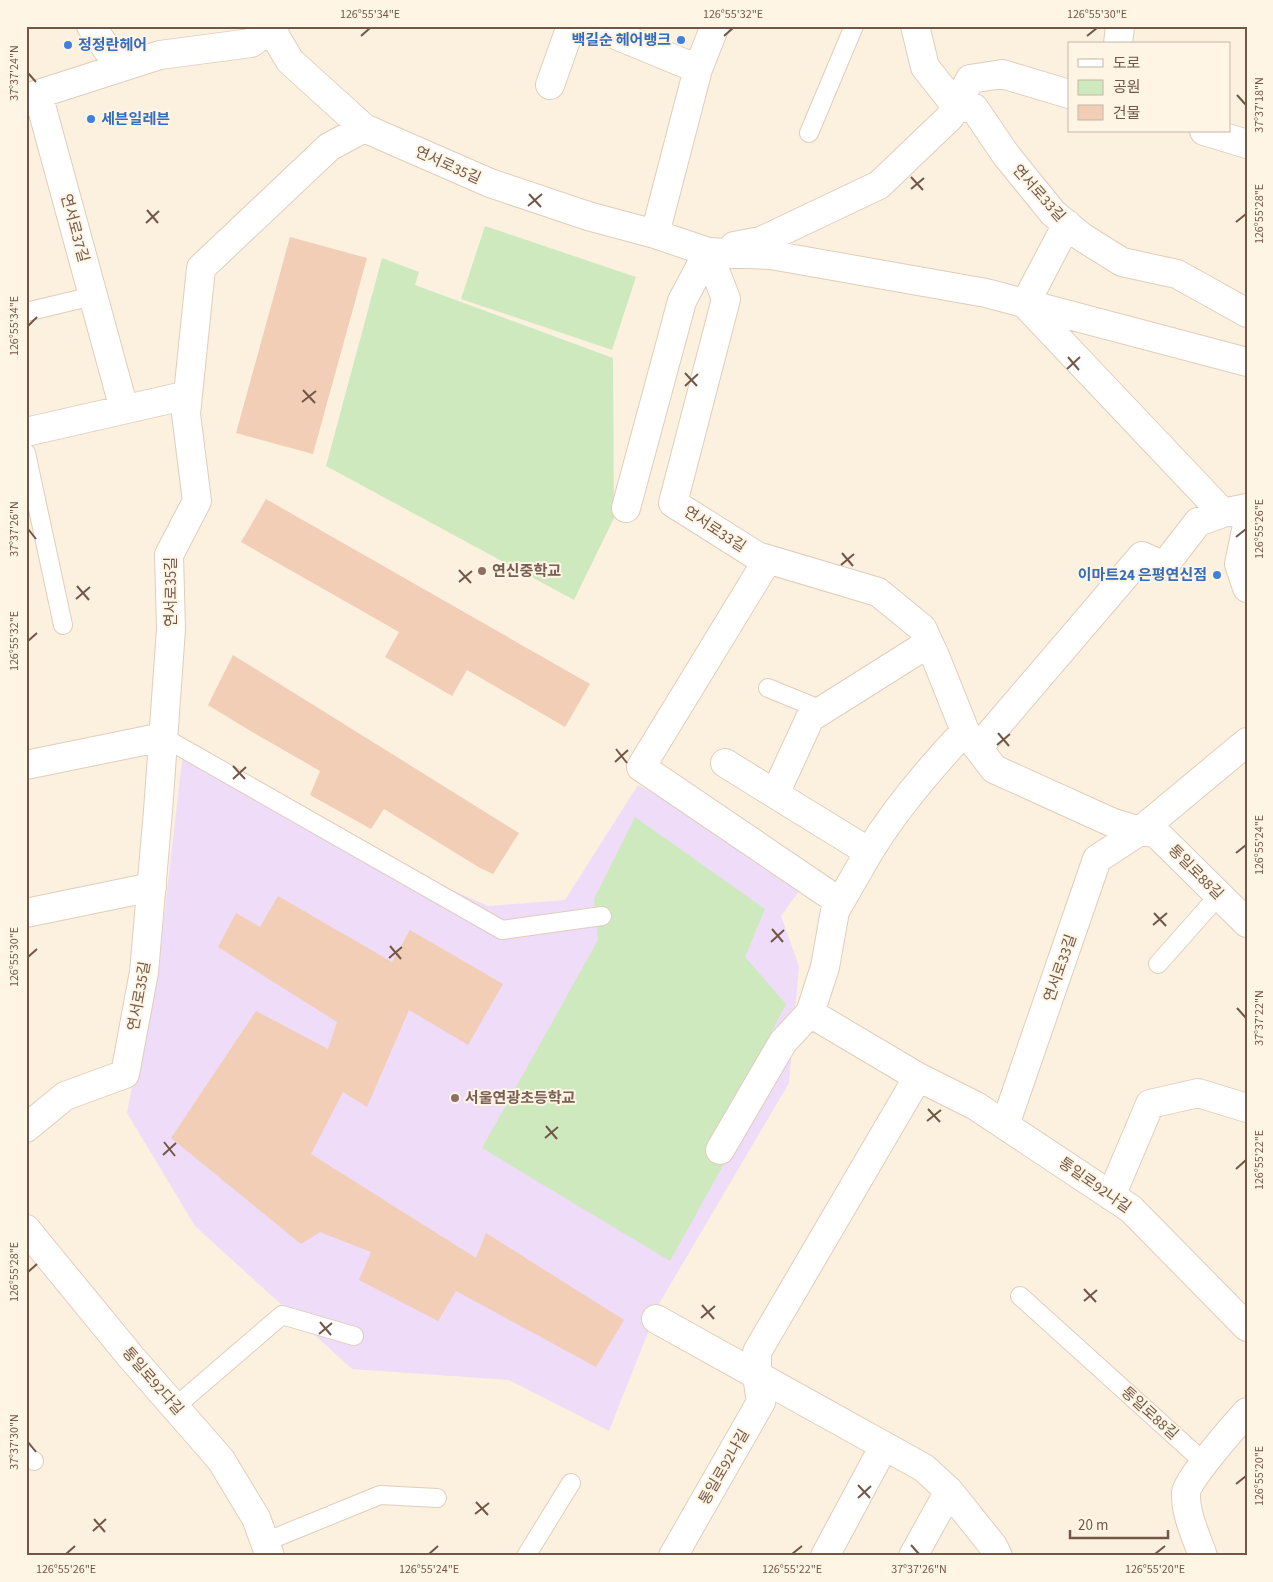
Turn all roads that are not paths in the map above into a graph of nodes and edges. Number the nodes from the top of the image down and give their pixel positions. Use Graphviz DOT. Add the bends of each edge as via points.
graph roads {
  1 [pos="91,26"];
  2 [pos="571,26"];
  3 [pos="594,26"];
  4 [pos="715,26"];
  5 [pos="854,26"];
  6 [pos="915,26"];
  7 [pos="1120,26"];
  8 [pos="273,27"];
  9 [pos="1118,42"];
  10 [pos="120,68"];
  11 [pos="698,69"];
  12 [pos="550,85"];
  13 [pos="1068,94"];
  14 [pos="32,96"];
  15 [pos="956,106"];
  16 [pos="364,128"];
  17 [pos="1207,132"];
  18 [pos="809,133"];
  19 [pos="1247,144"];
  20 [pos="1067,224"];
  21 [pos="655,234"];
  22 [pos="708,252"];
  23 [pos="93,296"];
  24 [pos="1025,304"];
  25 [pos="26,312"];
  26 [pos="1247,313"];
  27 [pos="1247,362"];
  28 [pos="188,394"];
  29 [pos="124,409"];
  30 [pos="26,432"];
  31 [pos="26,453"];
  32 [pos="626,508"];
  33 [pos="1239,515"];
  34 [pos="768,559"];
  35 [pos="1247,588"];
  36 [pos="62,625"];
  37 [pos="929,643"];
  38 [pos="768,688"];
  39 [pos="822,710"];
  40 [pos="163,736"];
  41 [pos="972,740"];
  42 [pos="1247,742"];
  43 [pos="725,763"];
  44 [pos="26,765"];
  45 [pos="775,794"];
  46 [pos="1140,830"];
  47 [pos="869,852"];
  48 [pos="152,887"];
  49 [pos="1219,895"];
  50 [pos="840,902"];
  51 [pos="26,913"];
  52 [pos="602,916"];
  53 [pos="1247,923"];
  54 [pos="1158,964"];
  55 [pos="810,1013"];
  56 [pos="918,1077"];
  57 [pos="1247,1108"];
  58 [pos="1005,1125"];
  59 [pos="26,1128"];
  60 [pos="720,1150"];
  61 [pos="1112,1196"];
  62 [pos="26,1229"];
  63 [pos="1020,1296"];
  64 [pos="656,1320"];
  65 [pos="1247,1327"];
  66 [pos="354,1336"];
  67 [pos="757,1376"];
  68 [pos="175,1407"];
  69 [pos="1247,1412"];
  70 [pos="884,1446"];
  71 [pos="1205,1464"];
  72 [pos="571,1483"];
  73 [pos="948,1491"];
  74 [pos="437,1498"];
  75 [pos="267,1549"];
  76 [pos="526,1556"];
  77 [pos="673,1556"];
  78 [pos="825,1556"];
  79 [pos="913,1556"];
  80 [pos="998,1556"];
  81 [pos="1203,1556"];
  1 -- 10 [label="street"];
  2 -- 12 [label="street"];
  3 -- 11 [label="street"];
  4 -- 11 [label="street"];
  5 -- 18 [label="lane"];
  6 -- 15 [label="street" via="925,68"];
  7 -- 9 [label="street"];
  8 -- 10 [label="street, 연서로37길" via="251,43 160,55"];
  8 -- 16 [label="street" via="290,61"];
  10 -- 14 [label="street, 연서로37길"];
  11 -- 21 [label="street"];
  13 -- 15 [label="street" via="1002,74 970,79"];
  14 -- 23 [label="street, 연서로37길"];
  15 -- 20 [label="street, 연서로33길" via="974,108 1006,155"];
  15 -- 22 [label="street" via="950,117 879,185 761,240"];
  16 -- 21 [label="street, 연서로35길" via="490,183 588,216"];
  16 -- 28 [label="street, 연서로35길" via="329,147 201,268"];
  17 -- 19 [label="street"];
  20 -- 24 [label="street"];
  20 -- 26 [label="street, 연서로33길" via="1122,262 1177,274"];
  21 -- 22 [label="street"];
  22 -- 24 [label="street" via="771,255 986,293"];
  22 -- 32 [label="street" via="682,301"];
  22 -- 34 [label="street, 연서로33길" via="726,300 674,503 757,556"];
  23 -- 25 [label="lane"];
  23 -- 29 [label="street, 연서로37길"];
  24 -- 27 [label="street"];
  24 -- 33 [label="street"];
  28 -- 29 [label="street"];
  28 -- 40 [label="street, 연서로35길" via="186,414 197,501 169,555 171,629"];
  29 -- 30 [label="street"];
  31 -- 36 [label="lane"];
  33 -- 35 [label="street" via="1240,564"];
  33 -- 41 [label="street" via="1198,522 1164,566 1142,556"];
  34 -- 37 [label="street, 연서로33길" via="878,592 922,628"];
  34 -- 50 [label="street" via="641,767"];
  37 -- 39 [label="street"];
  37 -- 41 [label="street, 연서로33길"];
  38 -- 39 [label="lane"];
  39 -- 45 [label="street" via="810,718"];
  40 -- 44 [label="street"];
  40 -- 48 [label="street, 연서로35길"];
  40 -- 52 [label="lane" via="502,930"];
  41 -- 46 [label="street, 연서로33길" via="994,769 1111,822"];
  41 -- 47 [label="street" via="947,751 886,825"];
  42 -- 46 [label="street, 연서로33길"];
  43 -- 45 [label="street"];
  45 -- 47 [label="street"];
  46 -- 49 [label="street, 통일로88길" via="1156,833"];
  46 -- 58 [label="street, 연서로33길" via="1097,859"];
  47 -- 50 [label="street"];
  48 -- 51 [label="street"];
  48 -- 59 [label="street, 연서로35길" via="144,972 125,1074 65,1096"];
  49 -- 53 [label="street, 통일로88길"];
  49 -- 54 [label="lane"];
  50 -- 55 [label="street"];
  55 -- 56 [label="street, 통일로92나길"];
  55 -- 60 [label="street" via="783,1042"];
  56 -- 58 [label="street, 통일로92나길" via="976,1106"];
  56 -- 67 [label="street, 통일로92나길" via="757,1352"];
  57 -- 61 [label="street" via="1198,1093 1150,1104"];
  58 -- 61 [label="street, 통일로92나길"];
  61 -- 65 [label="street, 통일로92나길" via="1131,1209"];
  62 -- 68 [label="street, 통일로92다길"];
  63 -- 71 [label="lane, 통일로88길"];
  64 -- 67 [label="street"];
  66 -- 68 [label="lane" via="282,1315"];
  67 -- 70 [label="street"];
  67 -- 77 [label="street, 통일로92나길" via="761,1402"];
  68 -- 75 [label="street, 통일로92다길" via="221,1460 256,1518"];
  69 -- 71 [label="street"];
  70 -- 73 [label="street" via="924,1468"];
  70 -- 78 [label="street"];
  71 -- 81 [label="street" via="1186,1490 1187,1507"];
  72 -- 76 [label="lane"];
  73 -- 79 [label="street"];
  73 -- 80 [label="street"];
  74 -- 75 [label="lane, 통일로92다길" via="380,1496"];
}
